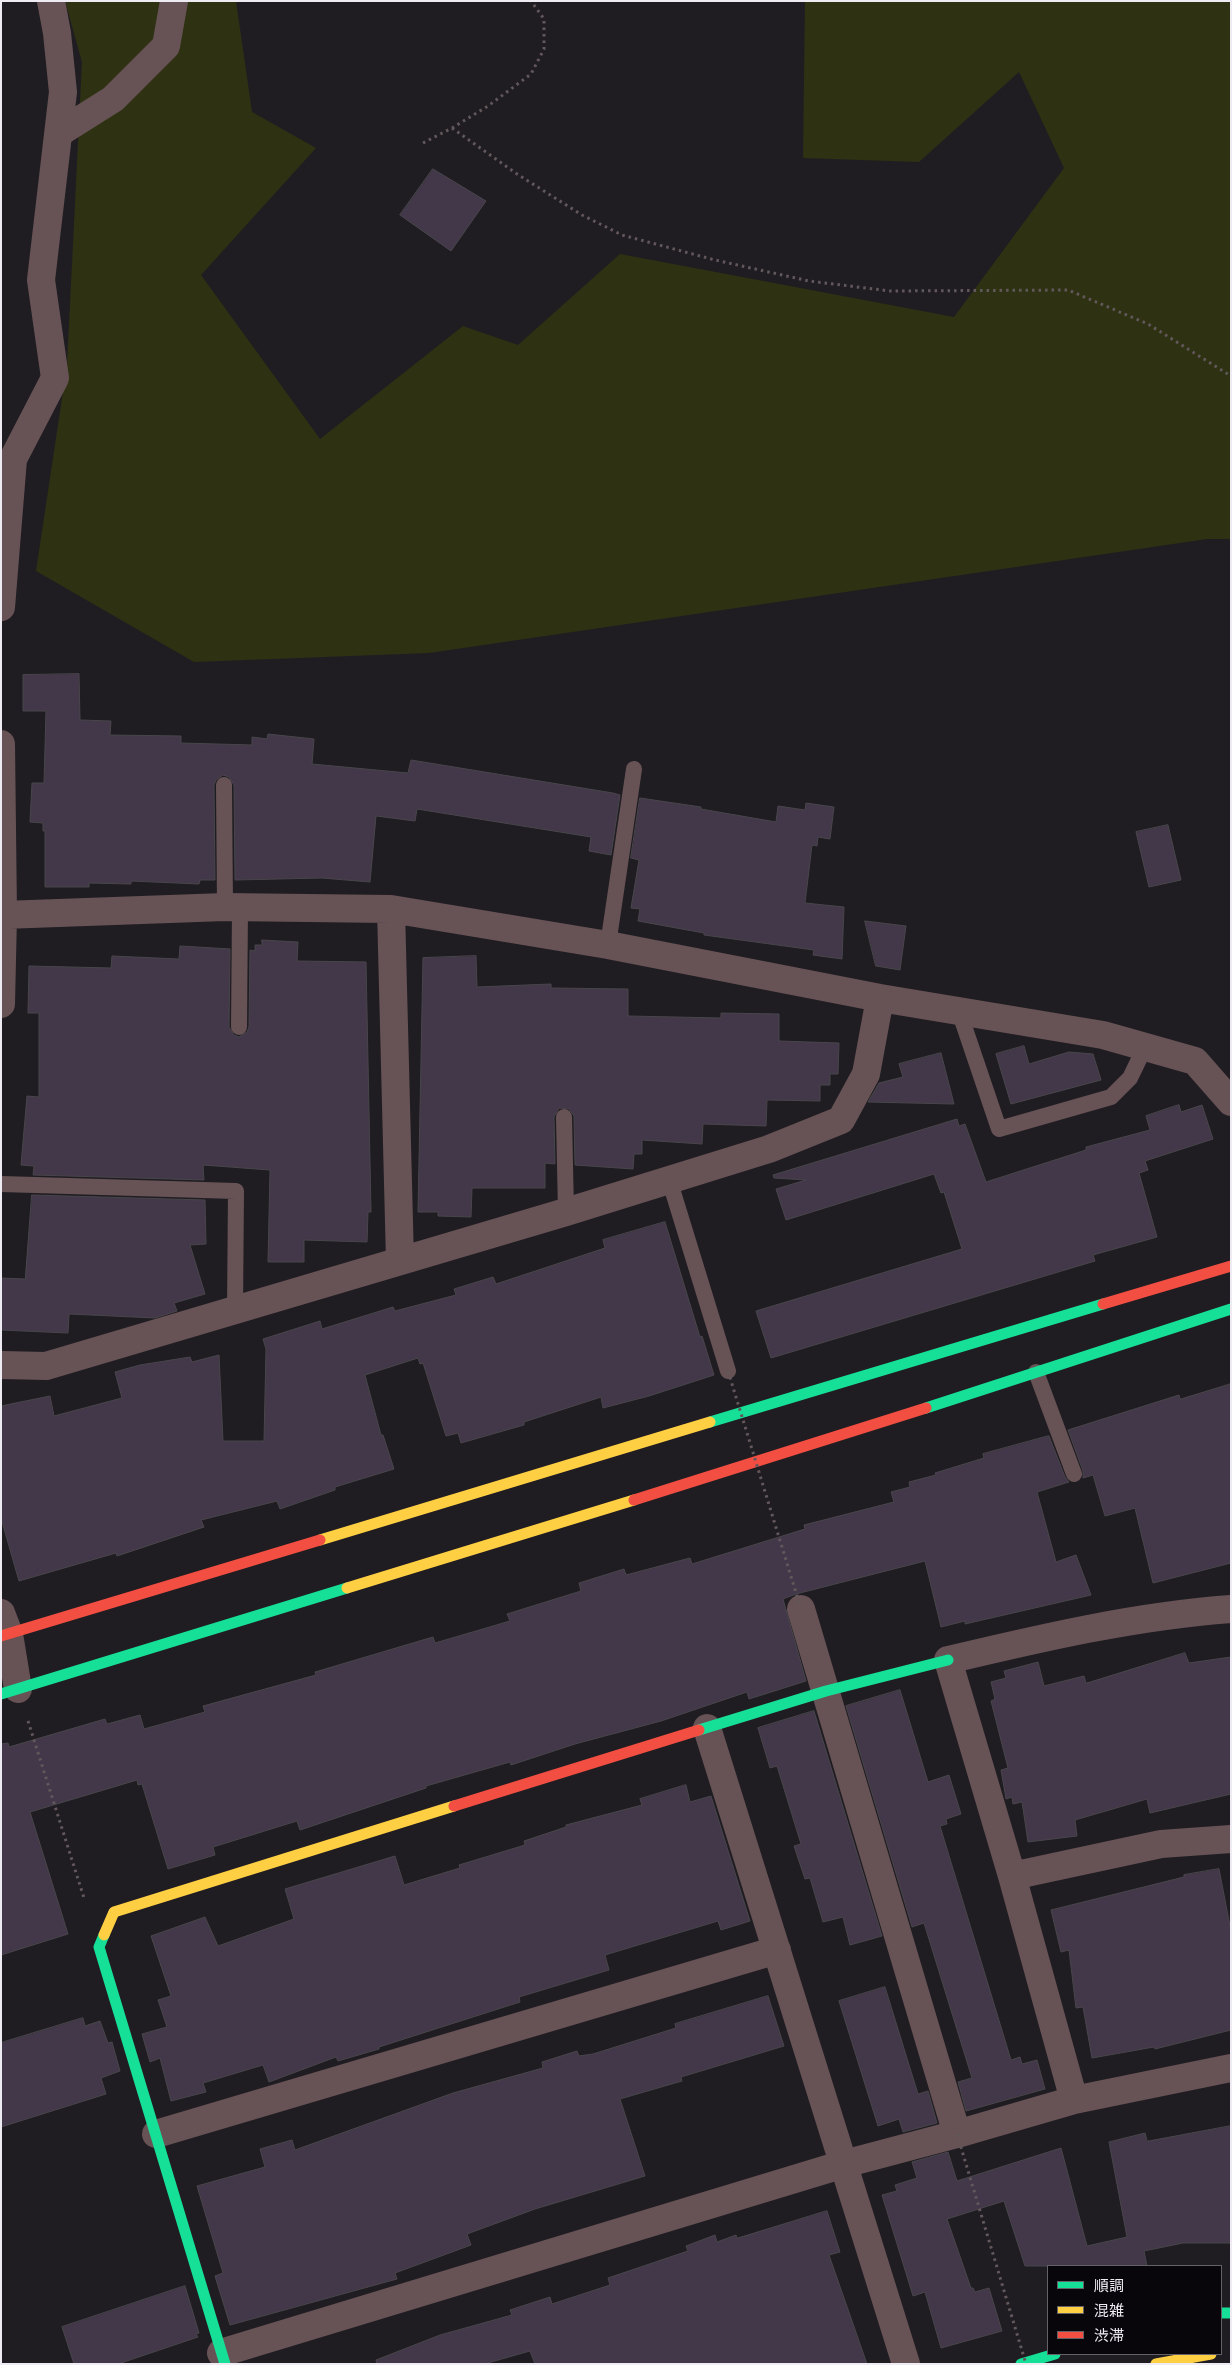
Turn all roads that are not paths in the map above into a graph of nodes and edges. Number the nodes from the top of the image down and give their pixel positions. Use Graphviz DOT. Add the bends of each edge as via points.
graph roads {
  1 [pos="51,1"];
  2 [pos="174,1"];
  3 [pos="59,133"];
  4 [pos="1,607"];
  5 [pos="1,744"];
  6 [pos="2,764"];
  7 [pos="634,769"];
  8 [pos="224,785"];
  9 [pos="232,908"];
  10 [pos="391,909"];
  11 [pos="3,915"];
  12 [pos="608,945"];
  13 [pos="880,998"];
  14 [pos="1,1004"];
  15 [pos="959,1011"];
  16 [pos="239,1027"];
  17 [pos="1145,1047"];
  18 [pos="1231,1102"];
  19 [pos="564,1117"];
  20 [pos="669,1179"];
  21 [pos="1,1184"];
  22 [pos="566,1212"];
  23 [pos="400,1261"];
  24 [pos="1231,1266"];
  25 [pos="1231,1309"];
  26 [pos="235,1310"];
  27 [pos="1,1365"];
  28 [pos="728,1371"];
  29 [pos="1036,1372"];
  30 [pos="1074,1474"];
  31 [pos="801,1609"];
  32 [pos="1231,1609"];
  33 [pos="4,1627"];
  34 [pos="948,1660"];
  35 [pos="10,1691"];
  36 [pos="826,1691"];
  37 [pos="707,1728"];
  38 [pos="1231,1839"];
  39 [pos="1012,1876"];
  40 [pos="777,1950"];
  41 [pos="1231,2068"];
  42 [pos="1074,2100"];
  43 [pos="156,2134"];
  44 [pos="957,2134"];
  45 [pos="844,2164"];
  46 [pos="1052,2355"];
  47 [pos="1206,2355"];
  48 [pos="223,2358"];
  49 [pos="906,2364"];
  50 [pos="1021,2364"];
  51 [pos="1156,2364"];
  1 -- 3 [label="street" via="63,92"];
  2 -- 3 [label="street" via="166,46 113,99"];
  3 -- 4 [label="street" via="41,280 55,378 13,459"];
  5 -- 6 [label="street"];
  6 -- 11 [label="street"];
  7 -- 12 [label="lane"];
  8 -- 9 [label="lane"];
  9 -- 10 [label="street"];
  9 -- 11 [label="street"];
  9 -- 16 [label="lane"];
  10 -- 12 [label="street"];
  10 -- 23 [label="street"];
  11 -- 14 [label="street"];
  12 -- 13 [label="street"];
  13 -- 15 [label="street"];
  13 -- 20 [label="street" via="866,1074 840,1120 768,1149"];
  15 -- 17 [label="street" via="1103,1035"];
  15 -- 17 [label="lane" via="999,1129 1110,1097 1130,1078"];
  17 -- 18 [label="street" via="1195,1061"];
  19 -- 22 [label="lane"];
  20 -- 22 [label="street"];
  20 -- 28 [label="lane"];
  21 -- 26 [label="lane" via="236,1191"];
  22 -- 23 [label="street"];
  23 -- 26 [label="street"];
  24 -- 33 [label="street"];
  25 -- 29 [label="street"];
  26 -- 27 [label="street" via="46,1366"];
  29 -- 30 [label="lane"];
  29 -- 35 [label="street" via="754,1464"];
  31 -- 36 [label="street"];
  32 -- 34 [label="street" via="1126,1622"];
  33 -- 35 [label="street"];
  34 -- 36 [label="street"];
  34 -- 39 [label="street"];
  36 -- 37 [label="street"];
  36 -- 44 [label="street"];
  37 -- 40 [label="street"];
  37 -- 43 [label="street" via="114,1912 99,1947"];
  38 -- 39 [label="street" via="1161,1844"];
  39 -- 42 [label="street"];
  40 -- 43 [label="street"];
  40 -- 45 [label="street"];
  41 -- 42 [label="street"];
  42 -- 44 [label="street"];
  43 -- 48 [label="street"];
  44 -- 45 [label="street"];
  45 -- 48 [label="street"];
  45 -- 49 [label="street"];
  46 -- 50 [label="street"];
  47 -- 51 [label="street"];
}
